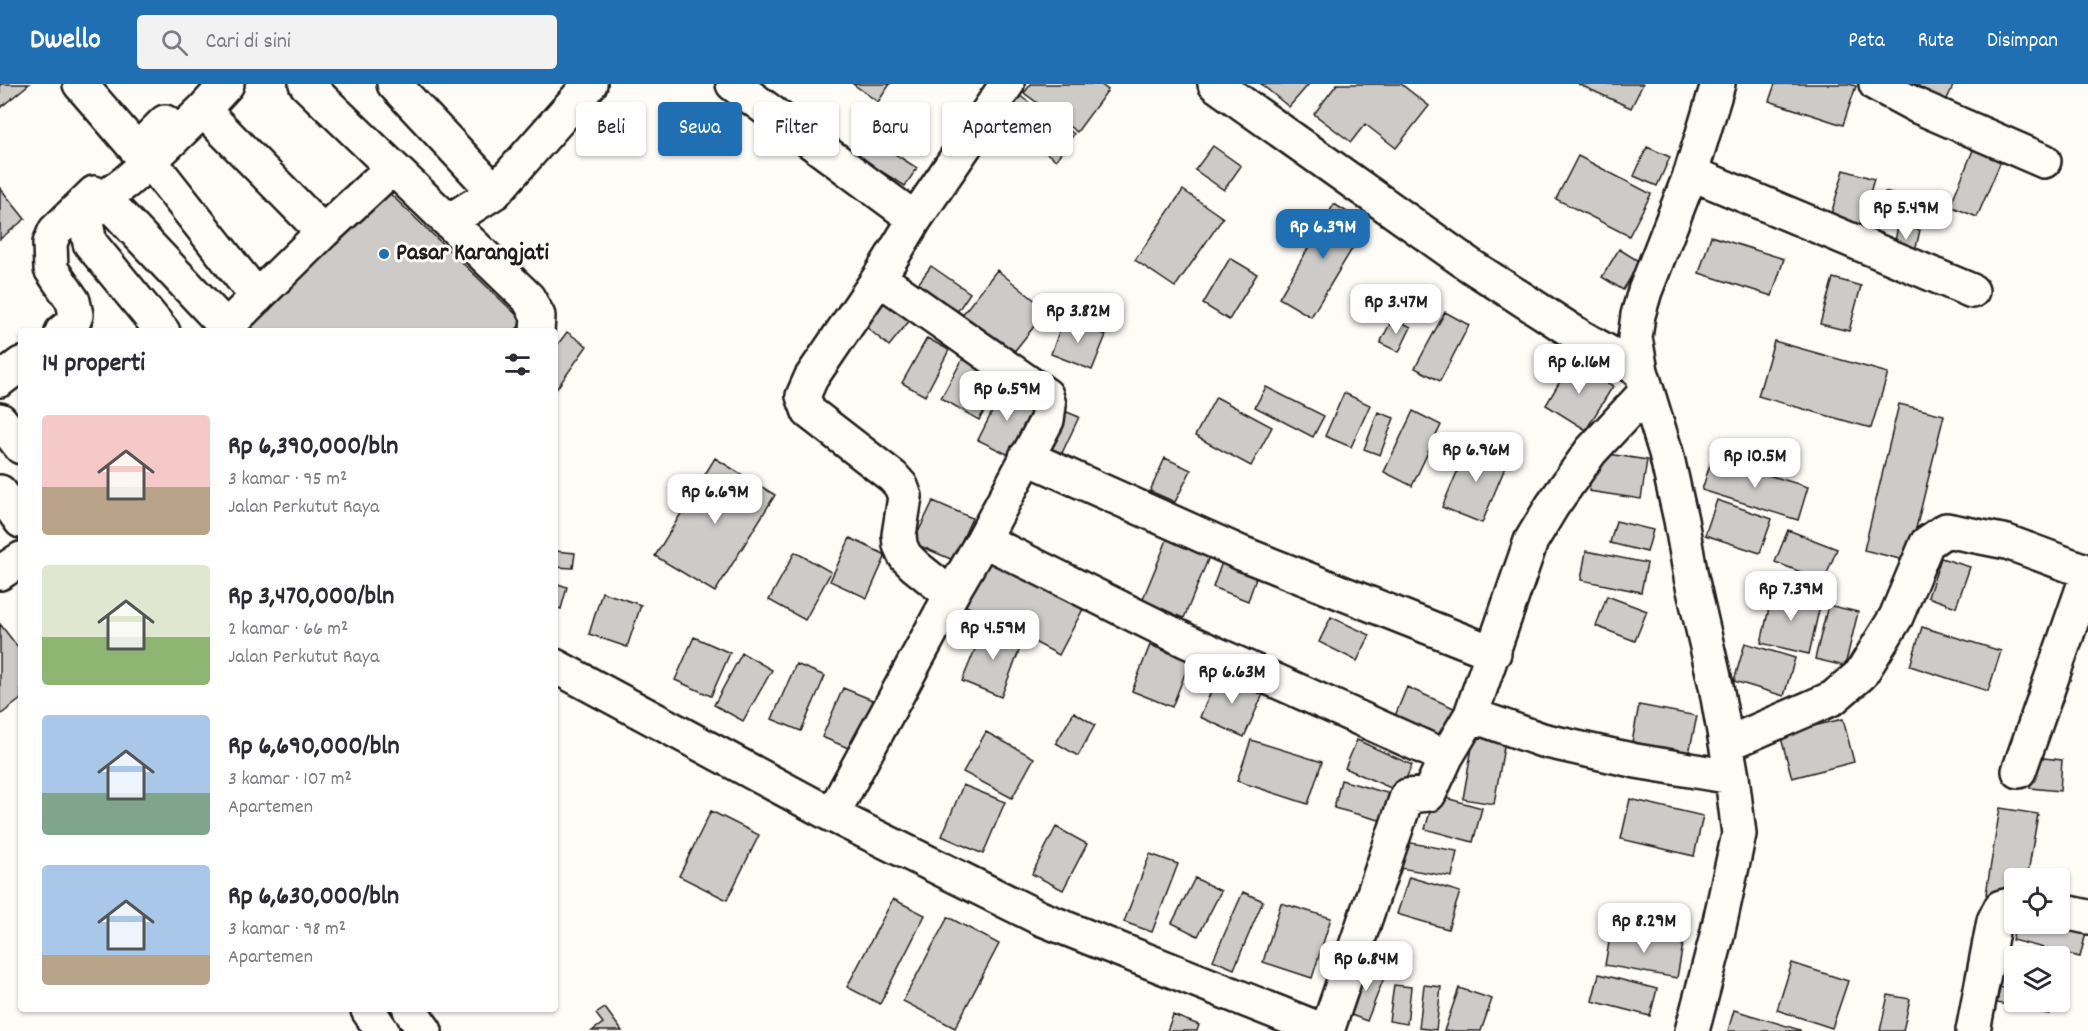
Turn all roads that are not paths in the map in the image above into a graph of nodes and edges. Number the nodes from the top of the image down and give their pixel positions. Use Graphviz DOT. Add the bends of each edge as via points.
graph roads {
  1 [pos="80,84"];
  2 [pos="227,84"];
  3 [pos="306,84"];
  4 [pos="394,84"];
  5 [pos="590,84"];
  6 [pos="733,84"];
  7 [pos="1007,84"];
  8 [pos="1215,84"];
  9 [pos="1718,84"];
  10 [pos="1876,84"];
  11 [pos="204,97"];
  12 [pos="144,156"];
  13 [pos="2043,161"];
  14 [pos="392,168"];
  15 [pos="1691,173"];
  16 [pos="495,192"];
  17 [pos="104,198"];
  18 [pos="915,219"];
  19 [pos="449,221"];
  20 [pos="323,232"];
  21 [pos="90,243"];
  22 [pos="51,269"];
  23 [pos="879,278"];
  24 [pos="1972,291"];
  25 [pos="257,297"];
  26 [pos="67,328"];
  27 [pos="160,328"];
  28 [pos="223,328"];
  29 [pos="225,328"];
  30 [pos="537,328"];
  31 [pos="18,366"];
  32 [pos="0,380"];
  33 [pos="1643,382"];
  34 [pos="0,420"];
  35 [pos="18,443"];
  36 [pos="1026,457"];
  37 [pos="0,492"];
  38 [pos="18,517"];
  39 [pos="983,540"];
  40 [pos="2088,573"];
  41 [pos="951,595"];
  42 [pos="1494,653"];
  43 [pos="558,668"];
  44 [pos="1471,715"];
  45 [pos="1726,744"];
  46 [pos="1446,757"];
  47 [pos="2019,771"];
  48 [pos="1732,777"];
  49 [pos="832,815"];
  50 [pos="2004,906"];
  51 [pos="2070,913"];
  52 [pos="2088,917"];
  53 [pos="369,1012"];
  54 [pos="411,1012"];
  55 [pos="382,1031"];
  56 [pos="425,1031"];
  57 [pos="1325,1031"];
  58 [pos="1692,1031"];
  59 [pos="1973,1031"];
  1 -- 12 [label="main road"];
  2 -- 11 [label="main road"];
  3 -- 14 [label="main road"];
  4 -- 16 [label="main road"];
  5 -- 16 [label="main road"];
  6 -- 18 [label="main road"];
  7 -- 18 [label="main road"];
  8 -- 33 [label="main road" via="1471,266"];
  9 -- 15 [label="main road"];
  10 -- 13 [label="main road"];
  11 -- 12 [label="main road"];
  11 -- 20 [label="main road"];
  12 -- 17 [label="main road" via="126,182"];
  12 -- 22 [label="main road" via="55,231 50,243"];
  12 -- 25 [label="main road"];
  14 -- 19 [label="main road"];
  14 -- 20 [label="main road"];
  15 -- 24 [label="main road"];
  15 -- 33 [label="main road" via="1638,315 1635,338"];
  16 -- 19 [label="main road"];
  17 -- 21 [label="main road" via="86,223"];
  17 -- 28 [label="main road"];
  18 -- 23 [label="main road"];
  19 -- 30 [label="main road" via="528,298 538,316"];
  20 -- 25 [label="main road"];
  21 -- 22 [label="main road"];
  21 -- 27 [label="main road"];
  22 -- 26 [label="main road" via="73,301 76,315"];
  23 -- 36 [label="main road" via="1046,395 1047,420"];
  23 -- 41 [label="main road" via="811,378 804,403 808,412 901,486 905,497 899,535 904,556"];
  25 -- 29 [label="main road"];
  31 -- 32 [label="main road"];
  33 -- 42 [label="main road" via="1531,541"];
  33 -- 45 [label="main road" via="1676,498"];
  34 -- 35 [label="main road"];
  36 -- 39 [label="main road"];
  36 -- 42 [label="main road" via="1241,554"];
  37 -- 38 [label="main road"];
  39 -- 41 [label="main road"];
  39 -- 46 [label="main road" via="1187,641"];
  40 -- 45 [label="main road" via="2007,542 1946,530 1927,543 1896,617 1862,674 1833,698"];
  40 -- 47 [label="main road"];
  41 -- 49 [label="main road"];
  42 -- 44 [label="main road"];
  43 -- 49 [label="main road"];
  44 -- 46 [label="main road"];
  44 -- 48 [label="main road" via="1542,740"];
  45 -- 48 [label="main road"];
  46 -- 57 [label="main road" via="1428,794 1407,796"];
  48 -- 58 [label="main road" via="1739,834"];
  49 -- 57 [label="main road" via="1040,918"];
  50 -- 59 [label="main road" via="1994,921"];
  51 -- 52 [label="main road"];
  53 -- 55 [label="main road"];
  54 -- 56 [label="main road"];
}
